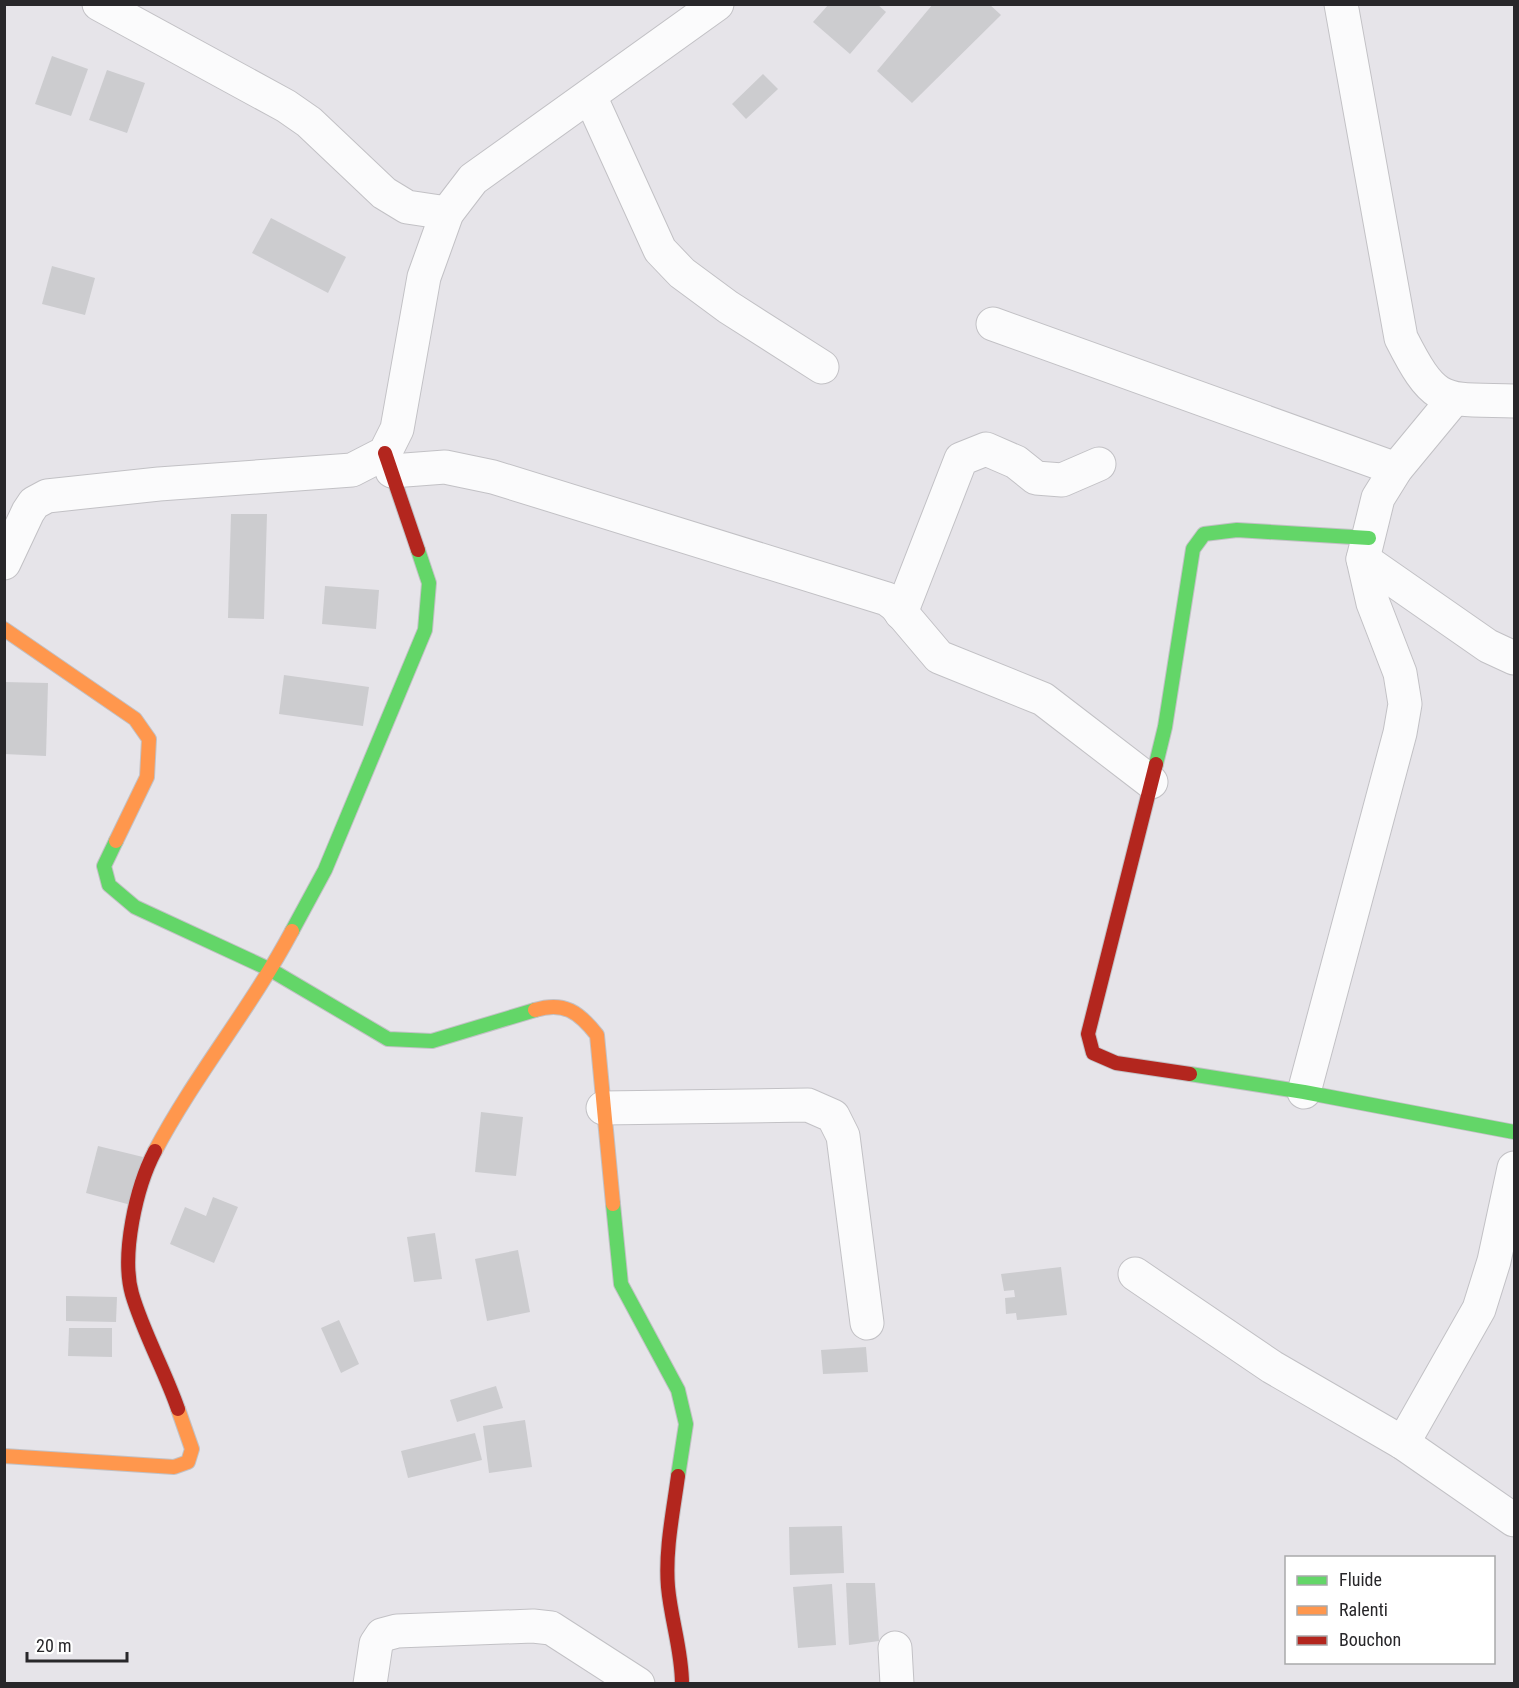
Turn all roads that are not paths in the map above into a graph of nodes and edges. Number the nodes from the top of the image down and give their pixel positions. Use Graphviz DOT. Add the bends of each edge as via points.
graph roads {
  1 [pos="99,4"];
  2 [pos="717,4"];
  3 [pos="1341,4"];
  4 [pos="590,96"];
  5 [pos="447,213"];
  6 [pos="993,324"];
  7 [pos="822,368"];
  8 [pos="1453,400"];
  9 [pos="1515,401"];
  10 [pos="388,462"];
  11 [pos="1099,464"];
  12 [pos="1396,469"];
  13 [pos="1366,549"];
  14 [pos="4,563"];
  15 [pos="901,613"];
  16 [pos="4,629"];
  17 [pos="1515,658"];
  18 [pos="1151,782"];
  19 [pos="272,970"];
  20 [pos="1304,1092"];
  21 [pos="603,1108"];
  22 [pos="1515,1132"];
  23 [pos="1515,1168"];
  24 [pos="1135,1274"];
  25 [pos="867,1323"];
  26 [pos="1403,1443"];
  27 [pos="4,1456"];
  28 [pos="1515,1520"];
  29 [pos="895,1648"];
  30 [pos="370,1683"];
  31 [pos="638,1683"];
  32 [pos="682,1683"];
  33 [pos="897,1683"];
  1 -- 5 [label="street" via="286,106 309,122 384,193 407,207"];
  2 -- 4 [label="street"];
  3 -- 8 [label="street" via="1401,338 1431,388"];
  4 -- 5 [label="street" via="473,179"];
  4 -- 7 [label="street" via="660,250 682,273 728,307"];
  5 -- 10 [label="street" via="424,277"];
  6 -- 12 [label="street"];
  8 -- 9 [label="street"];
  8 -- 12 [label="street"];
  10 -- 14 [label="street" via="352,470 47,496 34,503 28,512"];
  10 -- 15 [label="street" via="445,467 493,477 887,599"];
  10 -- 19 [label="street" via="429,583 425,630 325,870"];
  11 -- 15 [label="street" via="1062,480 1036,478 1016,462 986,449 961,459"];
  12 -- 13 [label="street" via="1378,498"];
  13 -- 17 [label="street" via="1488,646"];
  13 -- 18 [label="street" via="1237,530 1204,534 1193,549 1165,726"];
  13 -- 20 [label="street" via="1373,603 1400,673 1405,704"];
  15 -- 18 [label="street" via="939,657 1043,699"];
  16 -- 19 [label="street" via="135,719 149,739 147,777 104,866 109,885 135,907"];
  18 -- 20 [label="street" via="1088,1034 1093,1053 1116,1063"];
  19 -- 21 [label="street" via="388,1038 409,1041 432,1041 552,1005 569,1009 584,1018 597,1035"];
  19 -- 27 [label="street" via="177,1109 149,1162 132,1222 132,1293 192,1449 188,1462 174,1467"];
  20 -- 22 [label="street"];
  21 -- 25 [label="street" via="808,1106 833,1116 843,1136"];
  21 -- 32 [label="street" via="621,1284 678,1390 687,1424 668,1546 668,1588"];
  23 -- 26 [label="street" via="1479,1309"];
  24 -- 26 [label="street" via="1272,1366"];
  26 -- 28 [label="street"];
  29 -- 33 [label="street"];
  30 -- 31 [label="street" via="376,1644 382,1635 397,1631 533,1626 551,1628"];
}
